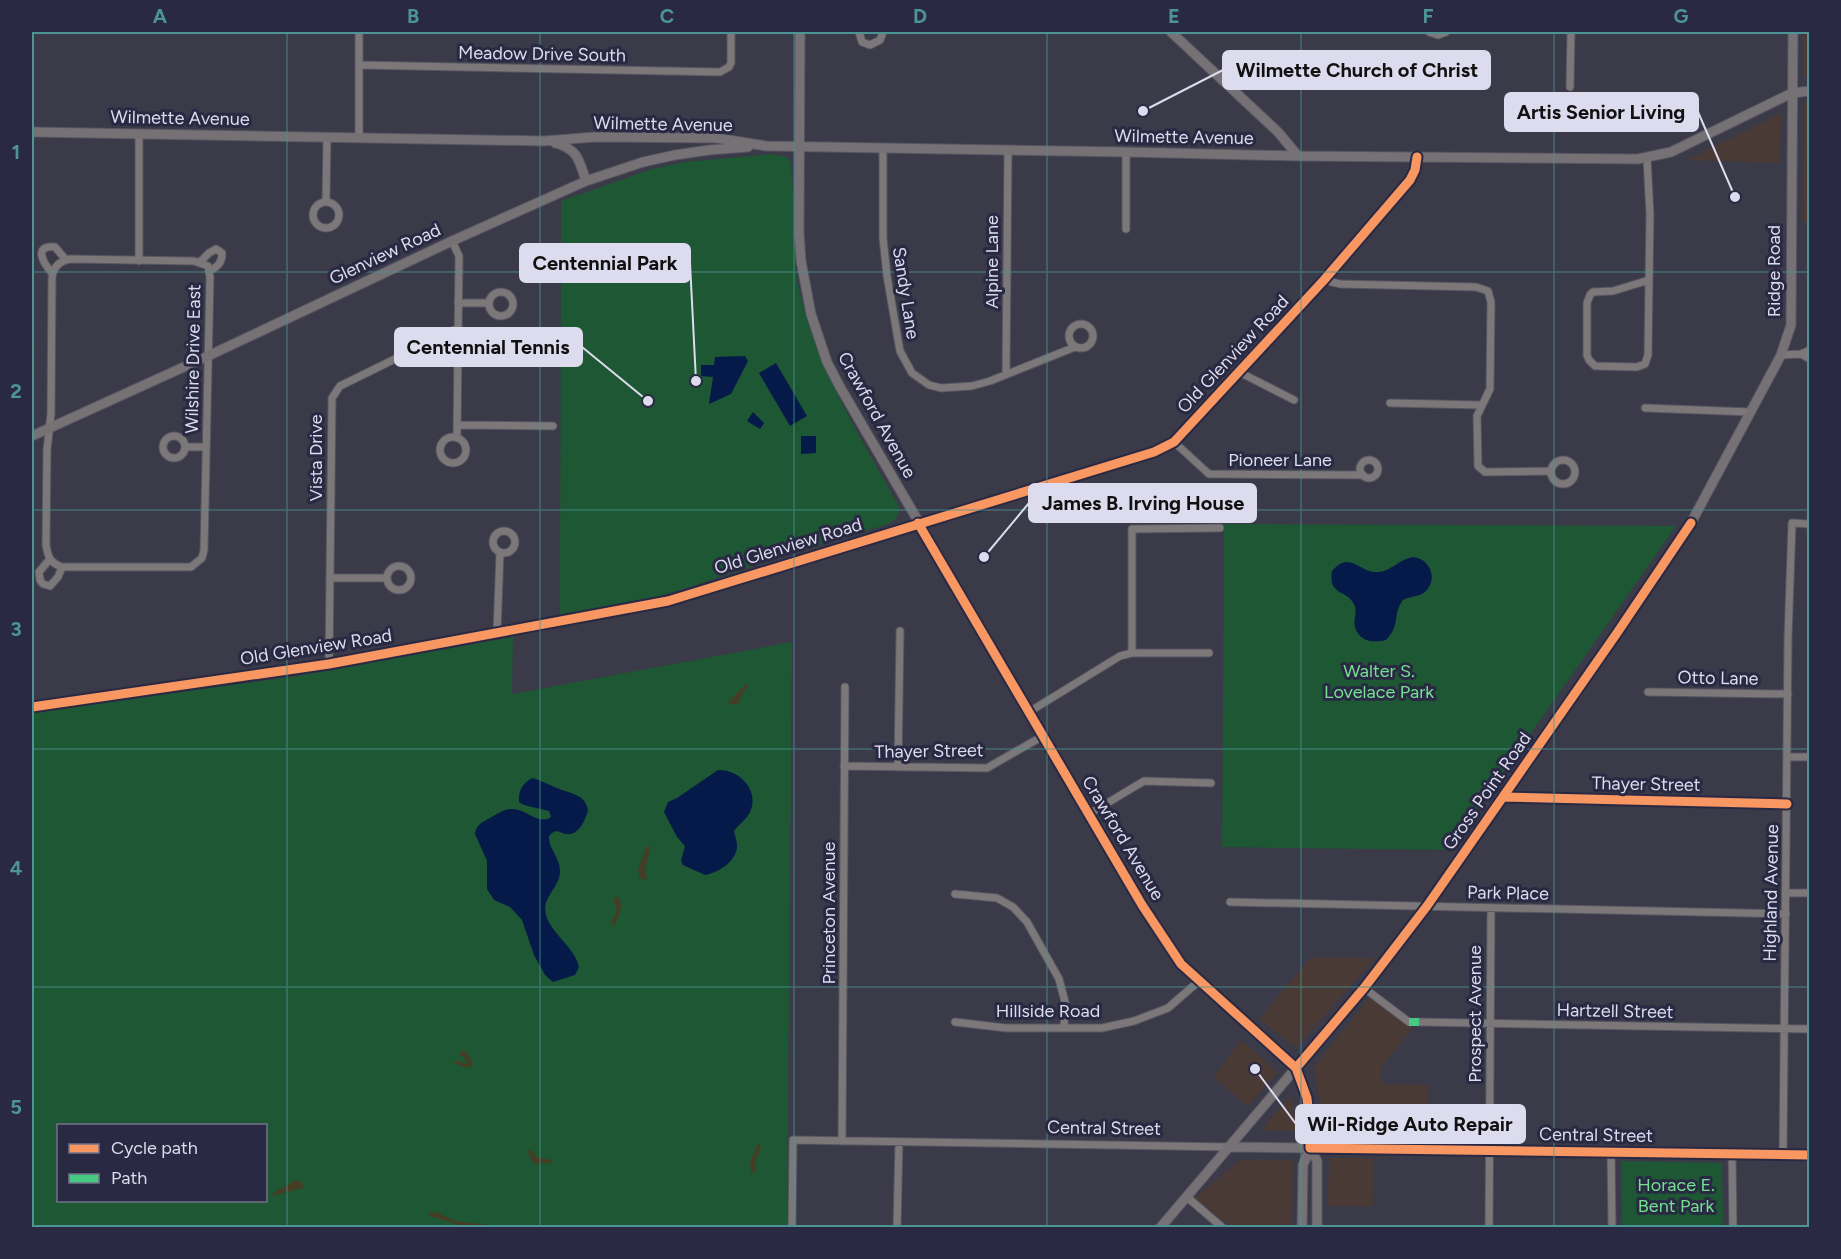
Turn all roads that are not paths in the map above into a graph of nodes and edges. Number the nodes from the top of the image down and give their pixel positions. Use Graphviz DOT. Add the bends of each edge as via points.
graph roads {
  1 [pos="359,32"];
  2 [pos="731,32"];
  3 [pos="800,32"];
  4 [pos="859,32"];
  5 [pos="882,32"];
  6 [pos="1171,32"];
  7 [pos="1430,32"];
  8 [pos="1446,32"];
  9 [pos="1571,32"];
  10 [pos="1793,32"];
  11 [pos="358,65"];
  12 [pos="1570,87"];
  13 [pos="1809,91"];
  14 [pos="1792,93"];
  15 [pos="32,132"];
  16 [pos="139,134"];
  17 [pos="327,137"];
  18 [pos="358,137"];
  19 [pos="544,141"];
  20 [pos="766,146"];
  21 [pos="799,147"];
  22 [pos="883,148"];
  23 [pos="1008,150"];
  24 [pos="1126,152"];
  25 [pos="1298,156"];
  26 [pos="1417,157"];
  27 [pos="1647,159"];
  28 [pos="586,180"];
  29 [pos="326,202"];
  30 [pos="1126,229"];
  31 [pos="452,241"];
  32 [pos="66,260"];
  33 [pos="139,261"];
  34 [pos="200,262"];
  35 [pos="210,271"];
  36 [pos="52,273"];
  37 [pos="1324,280"];
  38 [pos="1649,280"];
  39 [pos="458,303"];
  40 [pos="488,303"];
  41 [pos="458,328"];
  42 [pos="1075,347"];
  43 [pos="1809,350"];
  44 [pos="1801,354"];
  45 [pos="1781,355"];
  46 [pos="208,356"];
  47 [pos="1809,359"];
  48 [pos="1239,372"];
  49 [pos="1006,374"];
  50 [pos="1294,400"];
  51 [pos="1390,403"];
  52 [pos="1481,405"];
  53 [pos="1645,408"];
  54 [pos="1750,411"];
  55 [pos="457,425"];
  56 [pos="553,426"];
  57 [pos="50,428"];
  58 [pos="32,436"];
  59 [pos="457,438"];
  60 [pos="1174,442"];
  61 [pos="185,447"];
  62 [pos="205,447"];
  63 [pos="1551,471"];
  64 [pos="1363,476"];
  65 [pos="918,523"];
  66 [pos="1691,523"];
  67 [pos="1809,524"];
  68 [pos="1220,528"];
  69 [pos="500,552"];
  70 [pos="49,560"];
  71 [pos="62,567"];
  72 [pos="330,578"];
  73 [pos="386,578"];
  74 [pos="900,631"];
  75 [pos="497,633"];
  76 [pos="1132,653"];
  77 [pos="1209,653"];
  78 [pos="329,664"];
  79 [pos="845,687"];
  80 [pos="1648,692"];
  81 [pos="1788,693"];
  82 [pos="32,707"];
  83 [pos="1029,712"];
  84 [pos="1043,736"];
  85 [pos="1787,756"];
  86 [pos="1809,757"];
  87 [pos="844,766"];
  88 [pos="898,767"];
  89 [pos="1212,783"];
  90 [pos="1504,797"];
  91 [pos="1787,804"];
  92 [pos="1089,814"];
  93 [pos="1786,893"];
  94 [pos="1809,893"];
  95 [pos="955,894"];
  96 [pos="1230,902"];
  97 [pos="1427,906"];
  98 [pos="1491,908"];
  99 [pos="1786,914"];
  100 [pos="1199,981"];
  101 [pos="1364,988"];
  102 [pos="955,1022"];
  103 [pos="1409,1022"];
  104 [pos="1419,1022"];
  105 [pos="1490,1023"];
  106 [pos="1064,1027"];
  107 [pos="1785,1029"];
  108 [pos="1809,1029"];
  109 [pos="1296,1068"];
  110 [pos="843,1141"];
  111 [pos="899,1142"];
  112 [pos="1230,1147"];
  113 [pos="1311,1148"];
  114 [pos="1489,1149"];
  115 [pos="1611,1152"];
  116 [pos="1732,1154"];
  117 [pos="1784,1154"];
  118 [pos="1809,1155"];
  119 [pos="1187,1197"];
  120 [pos="792,1227"];
  121 [pos="897,1227"];
  122 [pos="1160,1227"];
  123 [pos="1223,1227"];
  124 [pos="1302,1227"];
  125 [pos="1317,1227"];
  126 [pos="1489,1227"];
  127 [pos="1612,1227"];
  128 [pos="1733,1227"];
  1 -- 11 [label="street"];
  2 -- 11 [label="street, Meadow Drive South" via="731,63 725,70 714,72"];
  3 -- 21 [label="main road, Crawford Avenue"];
  4 -- 5 [label="street" via="862,42 870,45 880,40"];
  6 -- 25 [label="main road" via="1278,132"];
  7 -- 8 [label="street"];
  9 -- 12 [label="street"];
  10 -- 14 [label="main road, Ridge Road"];
  11 -- 18 [label="street"];
  13 -- 14 [label="main road, Wilmette Avenue"];
  14 -- 27 [label="main road, Wilmette Avenue" via="1671,152"];
  14 -- 45 [label="main road, Ridge Road" via="1791,325"];
  15 -- 16 [label="main road, Wilmette Avenue"];
  16 -- 17 [label="main road, Wilmette Avenue"];
  16 -- 33 [label="street"];
  17 -- 18 [label="main road, Wilmette Avenue"];
  17 -- 29 [label="street"];
  18 -- 19 [label="main road, Wilmette Avenue"];
  19 -- 20 [label="main road, Wilmette Avenue" via="595,137 716,138"];
  19 -- 28 [label="main road, Wilmette Avenue" via="574,152"];
  20 -- 21 [label="main road, Wilmette Avenue"];
  20 -- 28 [label="main road, Glenview Road" via="675,155"];
  21 -- 22 [label="main road, Wilmette Avenue"];
  21 -- 65 [label="main road, Crawford Avenue" via="801,261 811,314 827,362"];
  22 -- 23 [label="main road, Wilmette Avenue"];
  22 -- 49 [label="street, Sandy Lane" via="882,238 900,351 906,365 921,380 941,388 972,386"];
  23 -- 24 [label="main road, Wilmette Avenue"];
  23 -- 49 [label="street, Alpine Lane"];
  24 -- 25 [label="main road, Wilmette Avenue"];
  24 -- 30 [label="street"];
  25 -- 26 [label="main road, Wilmette Avenue"];
  26 -- 27 [label="main road, Wilmette Avenue"];
  26 -- 37 [label="main road, Old Glenview Road" via="1410,180"];
  27 -- 38 [label="street"];
  28 -- 31 [label="main road, Glenview Road"];
  31 -- 39 [label="street" via="459,256"];
  31 -- 46 [label="main road, Glenview Road"];
  32 -- 33 [label="street, Wilshire Drive East"];
  32 -- 36 [label="street"];
  32 -- 36 [label="street, Wilshire Drive East" via="55,248 44,250 42,263"];
  33 -- 34 [label="street, Wilshire Drive East"];
  34 -- 35 [label="street, Wilshire Drive East"];
  34 -- 35 [label="street, Wilshire Drive East" via="216,249 222,253 218,266"];
  35 -- 46 [label="street, Wilshire Drive East"];
  36 -- 57 [label="street"];
  37 -- 48 [label="main road, Old Glenview Road"];
  37 -- 52 [label="street" via="1340,284 1476,287 1488,291 1490,388"];
  38 -- 38 [label="street" via="1645,364 1595,366 1587,355 1590,294"];
  39 -- 40 [label="street"];
  39 -- 41 [label="street"];
  41 -- 55 [label="street"];
  41 -- 72 [label="street, Vista Drive" via="336,391 331,404"];
  42 -- 49 [label="street, Sandy Lane"];
  43 -- 44 [label="street"];
  44 -- 45 [label="street"];
  44 -- 47 [label="street"];
  45 -- 54 [label="main road, Ridge Road"];
  46 -- 57 [label="main road, Glenview Road"];
  46 -- 62 [label="street, Wilshire Drive East"];
  48 -- 50 [label="street"];
  48 -- 60 [label="main road, Old Glenview Road"];
  51 -- 52 [label="street"];
  52 -- 63 [label="street" via="1477,461 1481,470"];
  53 -- 54 [label="street"];
  54 -- 66 [label="main road, Ridge Road"];
  55 -- 56 [label="street"];
  55 -- 59 [label="street"];
  57 -- 58 [label="main road, Glenview Road"];
  57 -- 70 [label="street" via="46,545"];
  60 -- 64 [label="street, Pioneer Lane" via="1209,474"];
  60 -- 65 [label="main road, Old Glenview Road" via="1142,456"];
  61 -- 62 [label="street, Wilshire Drive East"];
  62 -- 71 [label="street, Wilshire Drive East" via="204,550 196,565"];
  65 -- 75 [label="main road, Old Glenview Road" via="668,601"];
  65 -- 83 [label="main road, Crawford Avenue"];
  66 -- 90 [label="main road, Gross Point Road"];
  67 -- 81 [label="street, Highland Avenue" via="1792,523"];
  68 -- 76 [label="street" via="1132,530"];
  69 -- 75 [label="street"];
  70 -- 71 [label="street"];
  70 -- 71 [label="street" via="39,572 43,584 50,585"];
  72 -- 73 [label="street"];
  72 -- 78 [label="street, Vista Drive"];
  74 -- 88 [label="street"];
  75 -- 78 [label="main road, Old Glenview Road"];
  76 -- 77 [label="street"];
  76 -- 83 [label="street" via="1120,656"];
  78 -- 82 [label="main road, Old Glenview Road"];
  79 -- 87 [label="street, Princeton Avenue"];
  80 -- 81 [label="street, Otto Lane"];
  81 -- 85 [label="street, Highland Avenue"];
  83 -- 84 [label="main road, Crawford Avenue"];
  84 -- 88 [label="street, Thayer Street" via="987,768"];
  84 -- 92 [label="main road, Crawford Avenue"];
  85 -- 86 [label="street"];
  85 -- 91 [label="street, Highland Avenue"];
  87 -- 88 [label="street, Thayer Street"];
  87 -- 110 [label="street, Princeton Avenue"];
  89 -- 92 [label="street" via="1144,781"];
  90 -- 91 [label="street, Thayer Street"];
  90 -- 97 [label="main road, Gross Point Road"];
  91 -- 93 [label="street, Highland Avenue"];
  92 -- 100 [label="main road, Crawford Avenue" via="1181,964"];
  93 -- 94 [label="street"];
  93 -- 99 [label="street, Highland Avenue"];
  95 -- 106 [label="street" via="997,898 1027,922 1059,980 1065,1002"];
  96 -- 97 [label="street, Park Place"];
  97 -- 98 [label="street, Park Place"];
  97 -- 101 [label="main road, Gross Point Road"];
  98 -- 99 [label="street, Park Place"];
  98 -- 105 [label="street, Prospect Avenue"];
  99 -- 107 [label="street, Highland Avenue"];
  100 -- 106 [label="street, Hillside Road" via="1168,1008 1134,1021 1102,1028"];
  100 -- 109 [label="main road, Crawford Avenue"];
  101 -- 103 [label="street"];
  101 -- 109 [label="main road, Gross Point Road"];
  102 -- 106 [label="street, Hillside Road" via="1006,1028"];
  104 -- 105 [label="street, Hartzell Street"];
  105 -- 107 [label="street, Hartzell Street"];
  105 -- 114 [label="street, Prospect Avenue"];
  107 -- 108 [label="street, Hartzell Street"];
  107 -- 117 [label="street, Highland Avenue"];
  109 -- 112 [label="main road, Gross Point Road"];
  109 -- 113 [label="main road, Crawford Avenue" via="1307,1098"];
  110 -- 111 [label="street, Central Street"];
  110 -- 120 [label="street, Central Street" via="793,1140"];
  111 -- 112 [label="street, Central Street"];
  111 -- 121 [label="street"];
  112 -- 113 [label="main road, Central Street"];
  112 -- 119 [label="main road, Gross Point Road"];
  113 -- 114 [label="main road, Central Street"];
  113 -- 124 [label="main road, Crawford Avenue" via="1303,1166"];
  113 -- 125 [label="main road, Crawford Avenue" via="1317,1161"];
  114 -- 115 [label="main road, Central Street"];
  114 -- 126 [label="street, Prospect Avenue"];
  115 -- 116 [label="main road, Central Street"];
  115 -- 127 [label="street"];
  116 -- 117 [label="main road, Central Street"];
  116 -- 128 [label="street"];
  117 -- 118 [label="main road, Central Street"];
  119 -- 122 [label="main road, Gross Point Road"];
  119 -- 123 [label="street"];
}
